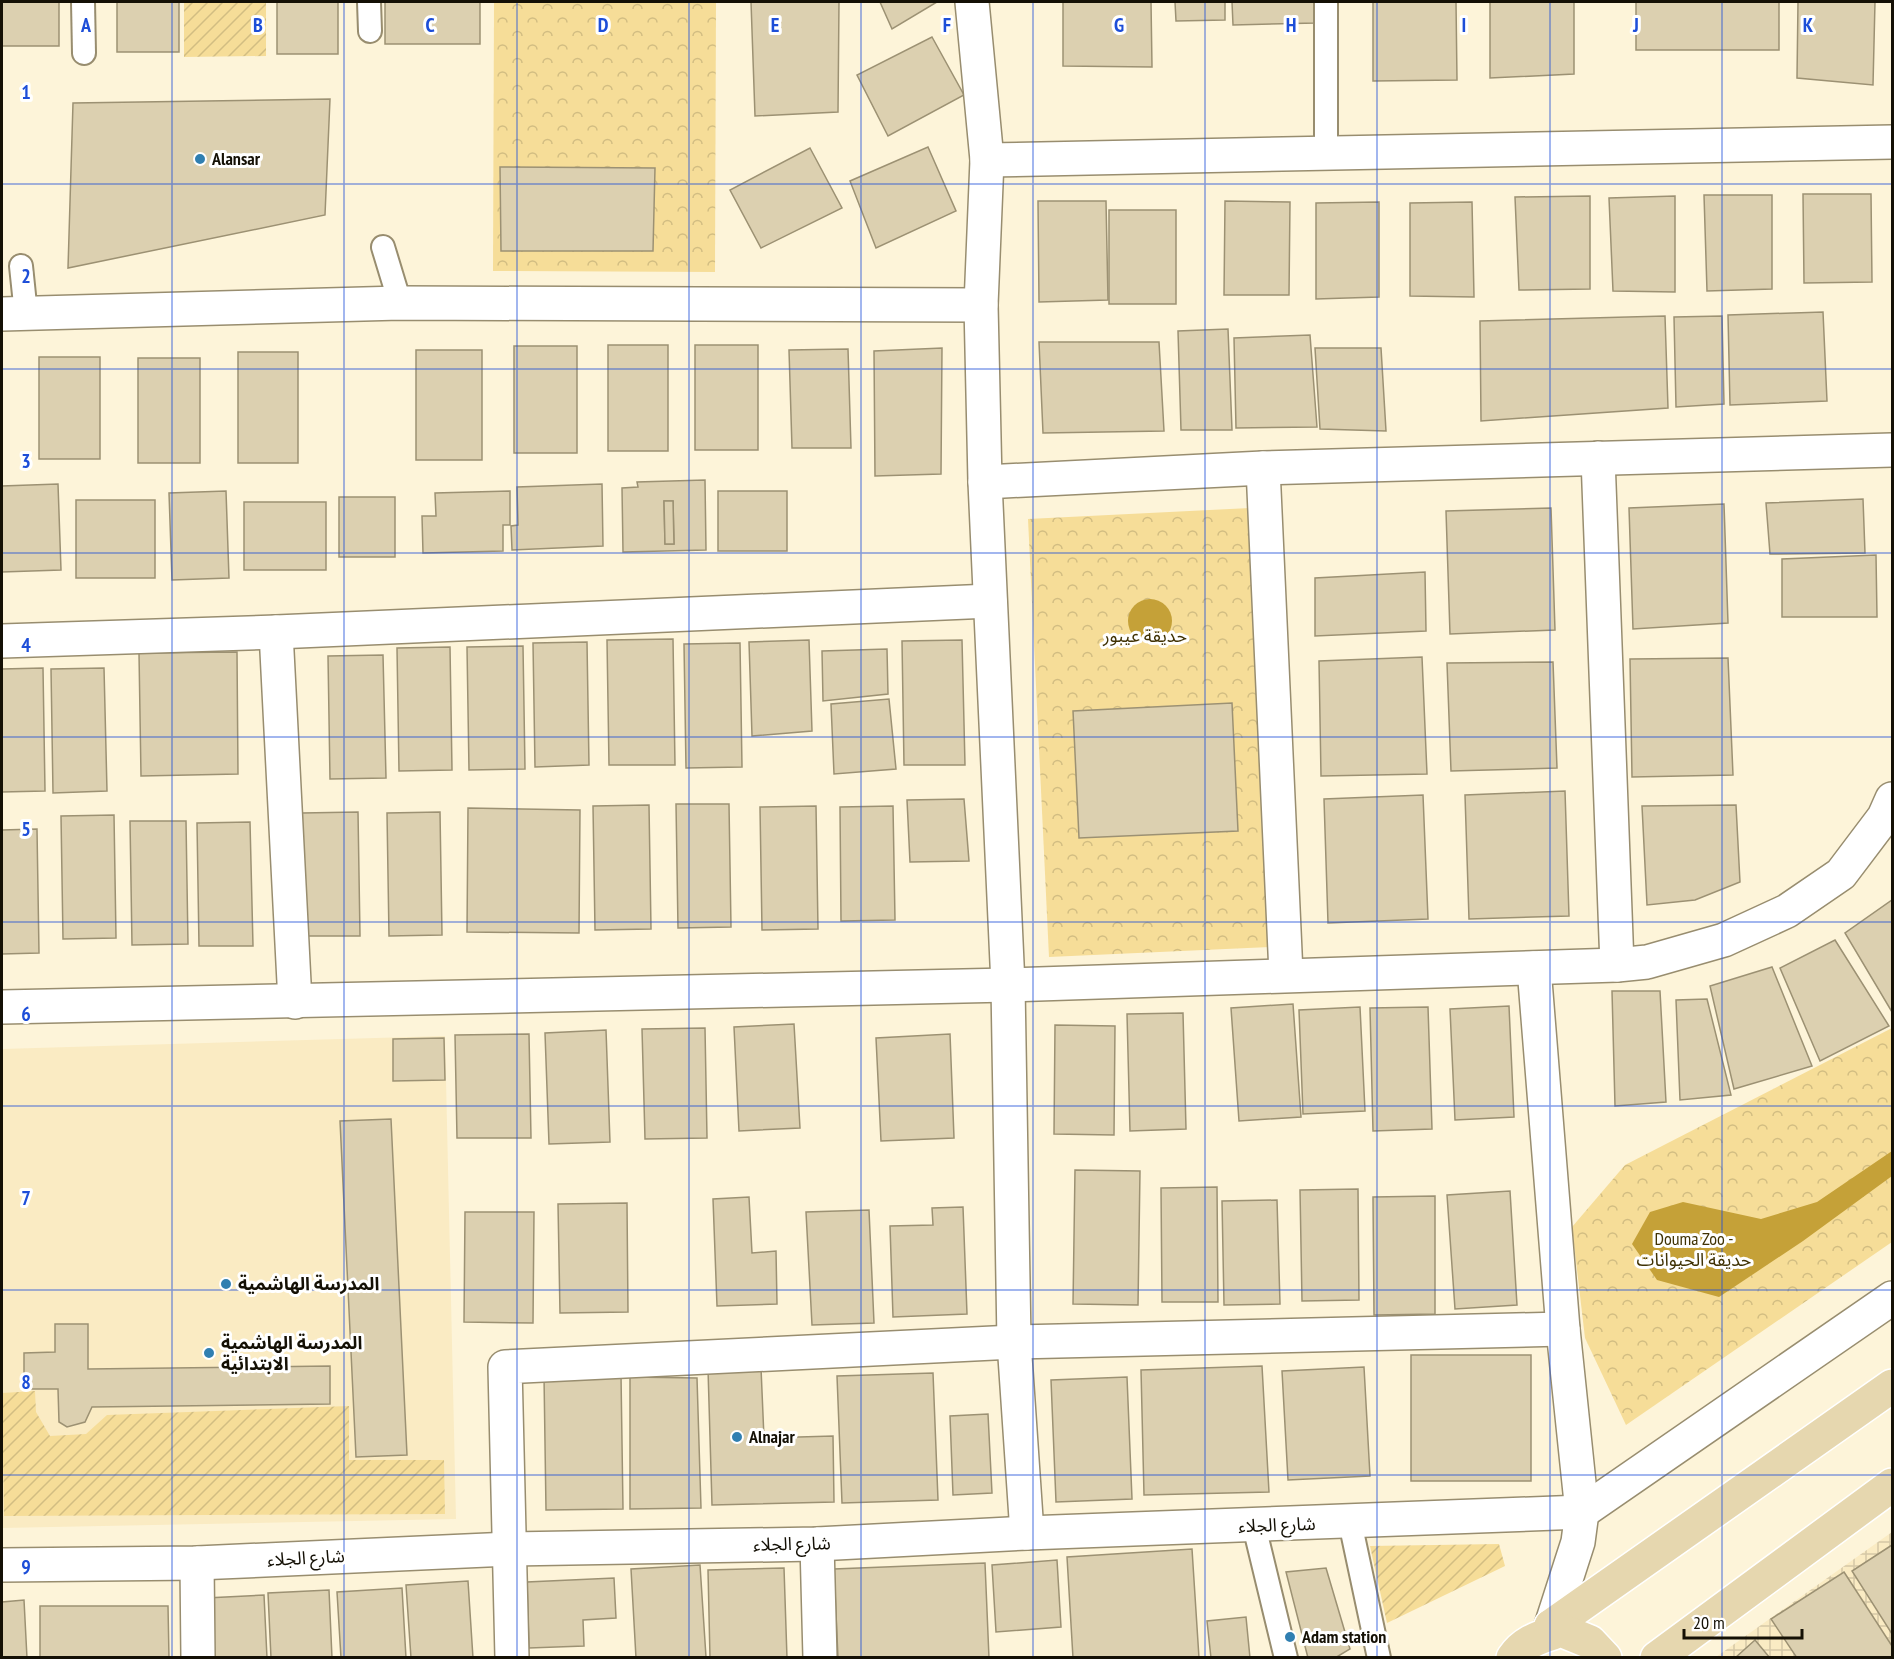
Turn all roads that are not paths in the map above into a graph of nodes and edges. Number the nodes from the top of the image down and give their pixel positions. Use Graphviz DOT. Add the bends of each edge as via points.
graph roads {
  1 [pos="83,2"];
  2 [pos="369,2"];
  3 [pos="972,2"];
  4 [pos="1326,2"];
  5 [pos="370,31"];
  6 [pos="84,53"];
  7 [pos="1893,142"];
  8 [pos="1326,152"];
  9 [pos="987,160"];
  10 [pos="383,247"];
  11 [pos="21,266"];
  12 [pos="400,303"];
  13 [pos="981,305"];
  14 [pos="14,314"];
  15 [pos="1893,450"];
  16 [pos="1598,458"];
  17 [pos="1263,468"];
  18 [pos="985,482"];
  19 [pos="990,600"];
  20 [pos="276,632"];
  21 [pos="2,641"];
  22 [pos="1893,799"];
  23 [pos="1617,965"];
  24 [pos="1534,968"];
  25 [pos="1286,974"];
  26 [pos="1008,985"];
  27 [pos="295,1002"];
  28 [pos="2,1007"];
  29 [pos="1893,1298"];
  30 [pos="1563,1329"];
  31 [pos="1014,1342"];
  32 [pos="1893,1386"];
  33 [pos="1893,1485"];
  34 [pos="1581,1512"];
  35 [pos="1350,1522"];
  36 [pos="1254,1526"];
  37 [pos="1027,1533"];
  38 [pos="817,1544"];
  39 [pos="510,1549"];
  40 [pos="197,1563"];
  41 [pos="2,1565"];
  42 [pos="1551,1626"];
  43 [pos="198,1658"];
  44 [pos="512,1658"];
  45 [pos="820,1658"];
  46 [pos="1286,1658"];
  47 [pos="1379,1658"];
  48 [pos="1513,1658"];
  49 [pos="1605,1658"];
  50 [pos="1657,1658"];
  1 -- 6 [label="lane"];
  2 -- 5 [label="lane"];
  3 -- 9 [label="street"];
  4 -- 8 [label="lane"];
  7 -- 8 [label="street"];
  8 -- 9 [label="street"];
  9 -- 13 [label="street"];
  10 -- 12 [label="lane"];
  11 -- 14 [label="lane"];
  12 -- 13 [label="street"];
  12 -- 14 [label="street"];
  13 -- 18 [label="street"];
  15 -- 16 [label="street"];
  16 -- 17 [label="street"];
  16 -- 23 [label="street"];
  17 -- 18 [label="street"];
  17 -- 25 [label="street"];
  18 -- 19 [label="street"];
  19 -- 20 [label="street"];
  19 -- 26 [label="street"];
  20 -- 21 [label="street"];
  20 -- 27 [label="street"];
  22 -- 23 [label="street" via="1884,818 1841,874 1787,911 1724,940 1647,962"];
  23 -- 24 [label="street"];
  24 -- 25 [label="street"];
  24 -- 30 [label="street"];
  25 -- 26 [label="street"];
  26 -- 27 [label="street"];
  26 -- 31 [label="street"];
  27 -- 28 [label="street"];
  29 -- 34 [label="street"];
  30 -- 31 [label="street"];
  30 -- 34 [label="street"];
  31 -- 37 [label="street"];
  31 -- 39 [label="street" via="505,1367"];
  32 -- 42 [label="main road"];
  33 -- 50 [label="main road"];
  34 -- 35 [label="street, شارع الجلاء"];
  34 -- 42 [label="street" via="1578,1542"];
  35 -- 36 [label="street, شارع الجلاء"];
  35 -- 47 [label="lane"];
  36 -- 37 [label="street, شارع الجلاء"];
  36 -- 46 [label="lane"];
  37 -- 38 [label="street, شارع الجلاء"];
  38 -- 39 [label="street, شارع الجلاء"];
  38 -- 45 [label="street"];
  39 -- 40 [label="street, شارع الجلاء"];
  39 -- 44 [label="street"];
  40 -- 41 [label="street, شارع الجلاء"];
  40 -- 43 [label="street"];
  42 -- 48 [label="main road" via="1553,1633 1534,1638"];
  42 -- 49 [label="main road" via="1590,1642"];
}
